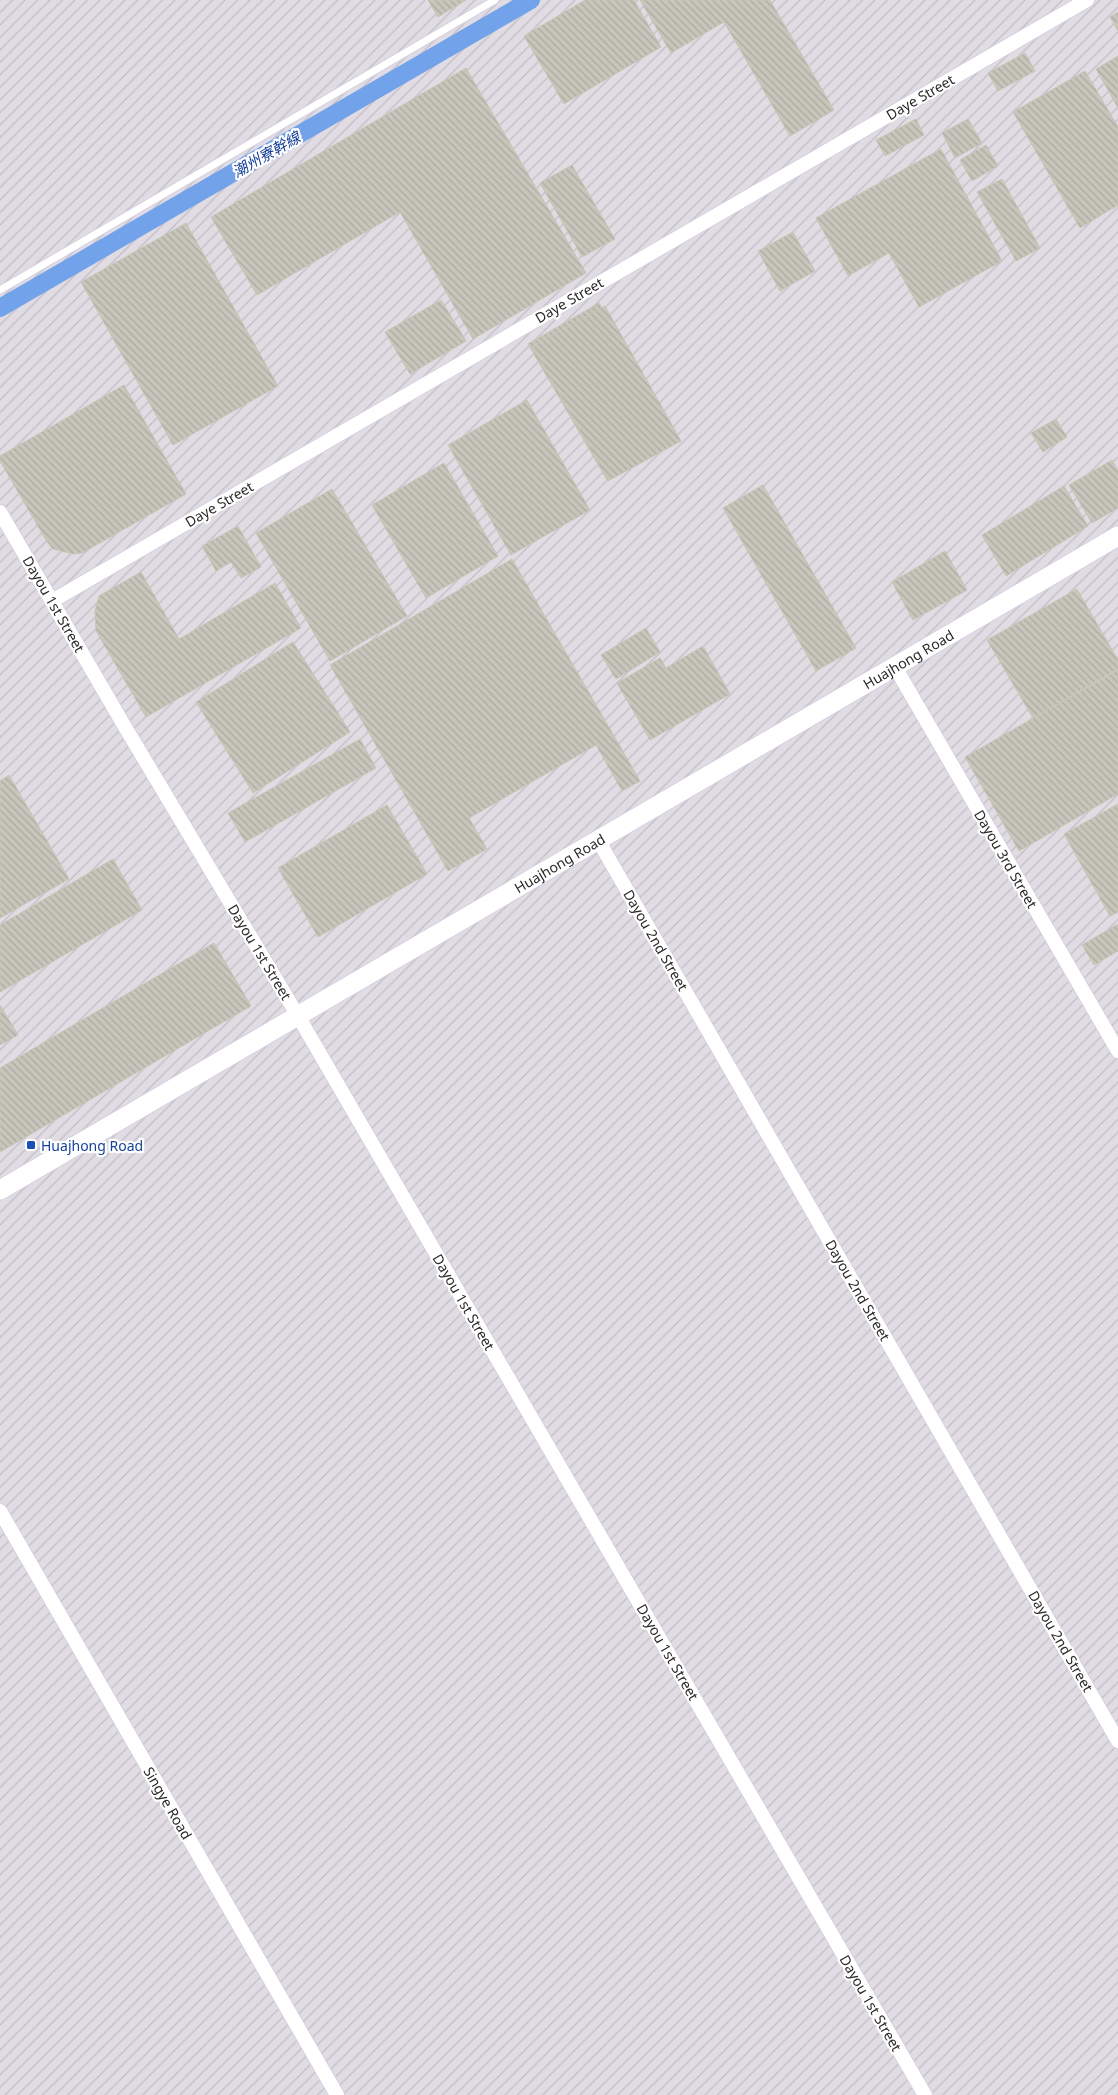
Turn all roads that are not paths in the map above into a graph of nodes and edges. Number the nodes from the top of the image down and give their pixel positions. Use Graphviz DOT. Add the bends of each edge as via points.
graph roads {
  1 [pos="495,0"];
  2 [pos="1087,0"];
  3 [pos="0,290"];
  4 [pos="0,512"];
  5 [pos="1118,536"];
  6 [pos="52,601"];
  7 [pos="895,666"];
  8 [pos="598,840"];
  9 [pos="298,1016"];
  10 [pos="1118,1051"];
  11 [pos="0,1190"];
  12 [pos="0,1511"];
  13 [pos="1118,1741"];
  14 [pos="337,2095"];
  15 [pos="924,2095"];
  1 -- 3 [label="lane"];
  2 -- 6 [label="street, Daye Street"];
  4 -- 6 [label="street, Dayou 1st Street"];
  5 -- 7 [label="street, Huajhong Road"];
  6 -- 9 [label="street, Dayou 1st Street"];
  7 -- 8 [label="street, Huajhong Road"];
  7 -- 10 [label="street, Dayou 3rd Street"];
  8 -- 9 [label="street, Huajhong Road"];
  8 -- 13 [label="street, Dayou 2nd Street"];
  9 -- 11 [label="street, Huajhong Road"];
  9 -- 15 [label="street, Dayou 1st Street"];
  12 -- 14 [label="street, Singye Road"];
}
